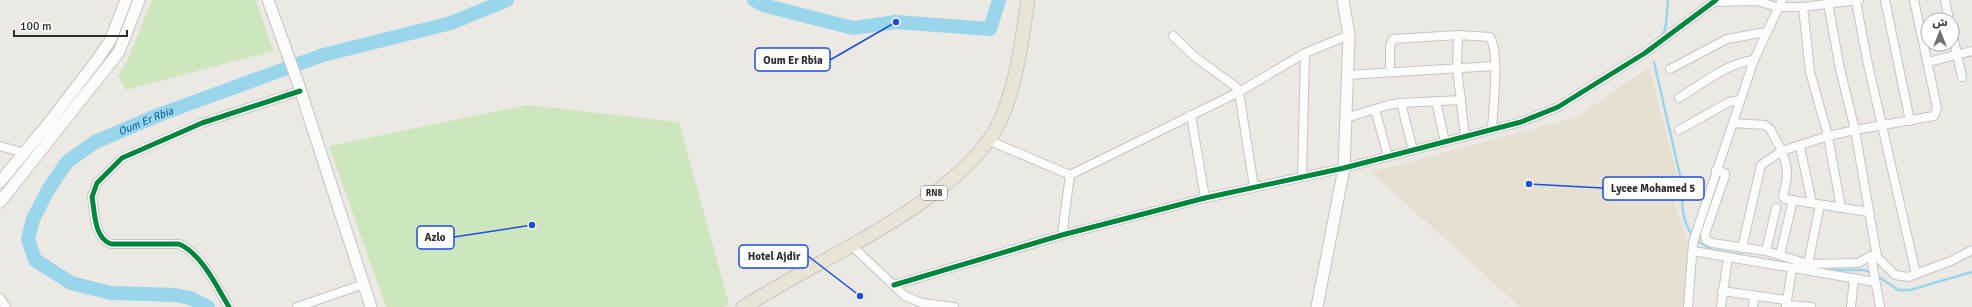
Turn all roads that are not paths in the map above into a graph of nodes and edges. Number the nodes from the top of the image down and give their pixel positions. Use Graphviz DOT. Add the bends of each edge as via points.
graph roads {
  1 [pos="126,0"];
  2 [pos="140,0"];
  3 [pos="268,0"];
  4 [pos="1028,0"];
  5 [pos="1343,0"];
  6 [pos="1858,0"];
  7 [pos="1886,0"];
  8 [pos="1914,0"];
  9 [pos="1945,0"];
  10 [pos="1713,1"];
  11 [pos="1779,3"];
  12 [pos="1828,3"];
  13 [pos="1803,6"];
  14 [pos="1947,12"];
  15 [pos="1766,32"];
  16 [pos="1349,35"];
  17 [pos="1458,35"];
  18 [pos="1173,36"];
  19 [pos="1972,51"];
  20 [pos="1305,53"];
  21 [pos="1957,54"];
  22 [pos="1754,60"];
  23 [pos="1928,62"];
  24 [pos="1495,66"];
  25 [pos="1457,68"];
  26 [pos="1670,69"];
  27 [pos="1390,72"];
  28 [pos="1348,75"];
  29 [pos="1962,77"];
  30 [pos="299,87"];
  31 [pos="1239,92"];
  32 [pos="1679,98"];
  33 [pos="1460,100"];
  34 [pos="1740,100"];
  35 [pos="1436,101"];
  36 [pos="1402,103"];
  37 [pos="1375,109"];
  38 [pos="1191,114"];
  39 [pos="1346,118"];
  40 [pos="1910,121"];
  41 [pos="1733,123"];
  42 [pos="1882,126"];
  43 [pos="1492,130"];
  44 [pos="1679,130"];
  45 [pos="1855,130"];
  46 [pos="1828,136"];
  47 [pos="1465,137"];
  48 [pos="988,140"];
  49 [pos="1444,142"];
  50 [pos="0,146"];
  51 [pos="1800,147"];
  52 [pos="1413,150"];
  53 [pos="1782,152"];
  54 [pos="25,153"];
  55 [pos="1388,156"];
  56 [pos="1344,168"];
  57 [pos="1716,170"];
  58 [pos="1070,175"];
  59 [pos="1302,177"];
  60 [pos="0,182"];
  61 [pos="1254,187"];
  62 [pos="1204,198"];
  63 [pos="1793,200"];
  64 [pos="0,202"];
  65 [pos="1816,204"];
  66 [pos="1776,208"];
  67 [pos="1841,208"];
  68 [pos="1869,212"];
  69 [pos="1062,235"];
  70 [pos="852,246"];
  71 [pos="1693,247"];
  72 [pos="1742,248"];
  73 [pos="1972,250"];
  74 [pos="1766,251"];
  75 [pos="1780,255"];
  76 [pos="1728,257"];
  77 [pos="1874,258"];
  78 [pos="1808,264"];
  79 [pos="1792,268"];
  80 [pos="1916,274"];
  81 [pos="1854,278"];
  82 [pos="1875,279"];
  83 [pos="364,284"];
  84 [pos="894,285"];
  85 [pos="1722,291"];
  86 [pos="1754,296"];
  87 [pos="0,298"];
  88 [pos="1786,304"];
  89 [pos="6,307"];
  90 [pos="229,307"];
  91 [pos="297,307"];
  92 [pos="371,307"];
  93 [pos="743,307"];
  94 [pos="954,307"];
  95 [pos="1317,307"];
  96 [pos="1688,307"];
  97 [pos="1721,307"];
  98 [pos="1753,307"];
  99 [pos="1811,307"];
  100 [pos="1851,307"];
  101 [pos="1880,307"];
  1 -- 54 [label="street" via="110,41 77,88"];
  2 -- 64 [label="street" via="119,52"];
  3 -- 30 [label="street"];
  4 -- 48 [label="main road, RN8" via="1009,97 1000,122"];
  5 -- 16 [label="street"];
  6 -- 12 [label="street"];
  6 -- 42 [label="street" via="1867,60"];
  7 -- 40 [label="street"];
  8 -- 23 [label="street"];
  9 -- 14 [label="street"];
  10 -- 11 [label="street"];
  10 -- 43 [label="street" via="1645,53 1558,107"];
  11 -- 13 [label="street"];
  11 -- 15 [label="street"];
  12 -- 13 [label="street"];
  12 -- 45 [label="street"];
  13 -- 46 [label="street" via="1810,72"];
  15 -- 22 [label="street"];
  15 -- 26 [label="street" via="1727,39"];
  16 -- 20 [label="street"];
  16 -- 28 [label="street"];
  17 -- 24 [label="street" via="1490,37 1493,41"];
  17 -- 25 [label="street"];
  17 -- 27 [label="street" via="1393,39 1390,46"];
  18 -- 31 [label="street" via="1216,74 1232,83"];
  19 -- 21 [label="street"];
  20 -- 31 [label="street"];
  20 -- 59 [label="street"];
  21 -- 23 [label="street"];
  21 -- 29 [label="street"];
  22 -- 32 [label="street" via="1745,61 1726,70"];
  22 -- 34 [label="street"];
  23 -- 40 [label="street" via="1936,113 1934,116"];
  24 -- 25 [label="street"];
  24 -- 43 [label="street"];
  25 -- 27 [label="street"];
  25 -- 33 [label="street"];
  27 -- 28 [label="street"];
  28 -- 39 [label="street"];
  30 -- 83 [label="street"];
  30 -- 90 [label="street" via="202,123 122,158 97,183 93,193 99,234 103,241 111,244 179,244 188,248 197,257"];
  31 -- 38 [label="street"];
  31 -- 61 [label="street"];
  33 -- 35 [label="street"];
  33 -- 47 [label="street"];
  34 -- 41 [label="street"];
  34 -- 44 [label="street" via="1729,102"];
  35 -- 36 [label="street"];
  35 -- 49 [label="street"];
  36 -- 37 [label="street"];
  36 -- 52 [label="street"];
  37 -- 39 [label="street"];
  37 -- 55 [label="street"];
  38 -- 58 [label="street"];
  38 -- 62 [label="street"];
  39 -- 56 [label="street"];
  40 -- 42 [label="street"];
  41 -- 53 [label="street" via="1765,125 1770,129"];
  41 -- 57 [label="street"];
  42 -- 45 [label="street"];
  42 -- 80 [label="street"];
  43 -- 47 [label="street"];
  45 -- 46 [label="street"];
  45 -- 68 [label="street"];
  46 -- 51 [label="street"];
  46 -- 67 [label="street"];
  47 -- 49 [label="street"];
  48 -- 58 [label="street"];
  48 -- 70 [label="main road, RN8" via="970,162 944,186"];
  49 -- 52 [label="street"];
  50 -- 54 [label="street"];
  51 -- 53 [label="street"];
  51 -- 65 [label="street"];
  52 -- 55 [label="street"];
  53 -- 63 [label="street" via="1788,169 1783,198"];
  53 -- 72 [label="street" via="1761,165"];
  54 -- 60 [label="street"];
  55 -- 56 [label="street"];
  56 -- 59 [label="street"];
  56 -- 95 [label="street"];
  57 -- 71 [label="street"];
  57 -- 72 [label="street" via="1725,173 1725,176 1705,234 1706,240"];
  58 -- 69 [label="street"];
  59 -- 61 [label="street"];
  61 -- 62 [label="street"];
  62 -- 69 [label="street"];
  63 -- 65 [label="street"];
  63 -- 75 [label="street"];
  65 -- 67 [label="street"];
  65 -- 78 [label="street"];
  66 -- 74 [label="street"];
  67 -- 68 [label="street"];
  68 -- 77 [label="street"];
  69 -- 84 [label="street"];
  70 -- 84 [label="street"];
  70 -- 93 [label="main road, RN8"];
  71 -- 76 [label="street"];
  71 -- 96 [label="street"];
  72 -- 74 [label="street"];
  73 -- 80 [label="street"];
  74 -- 75 [label="street"];
  75 -- 78 [label="street"];
  76 -- 79 [label="street"];
  76 -- 85 [label="street"];
  77 -- 78 [label="street" via="1858,263"];
  77 -- 80 [label="street" via="1895,275 1902,277"];
  77 -- 82 [label="street"];
  79 -- 81 [label="street"];
  79 -- 88 [label="street"];
  81 -- 82 [label="street"];
  81 -- 100 [label="street"];
  82 -- 101 [label="street"];
  83 -- 91 [label="street"];
  83 -- 92 [label="street"];
  84 -- 94 [label="street" via="913,300"];
  85 -- 86 [label="street"];
  85 -- 97 [label="street"];
  86 -- 88 [label="street"];
  86 -- 98 [label="street"];
  87 -- 89 [label="street"];
  88 -- 99 [label="street"];
}
